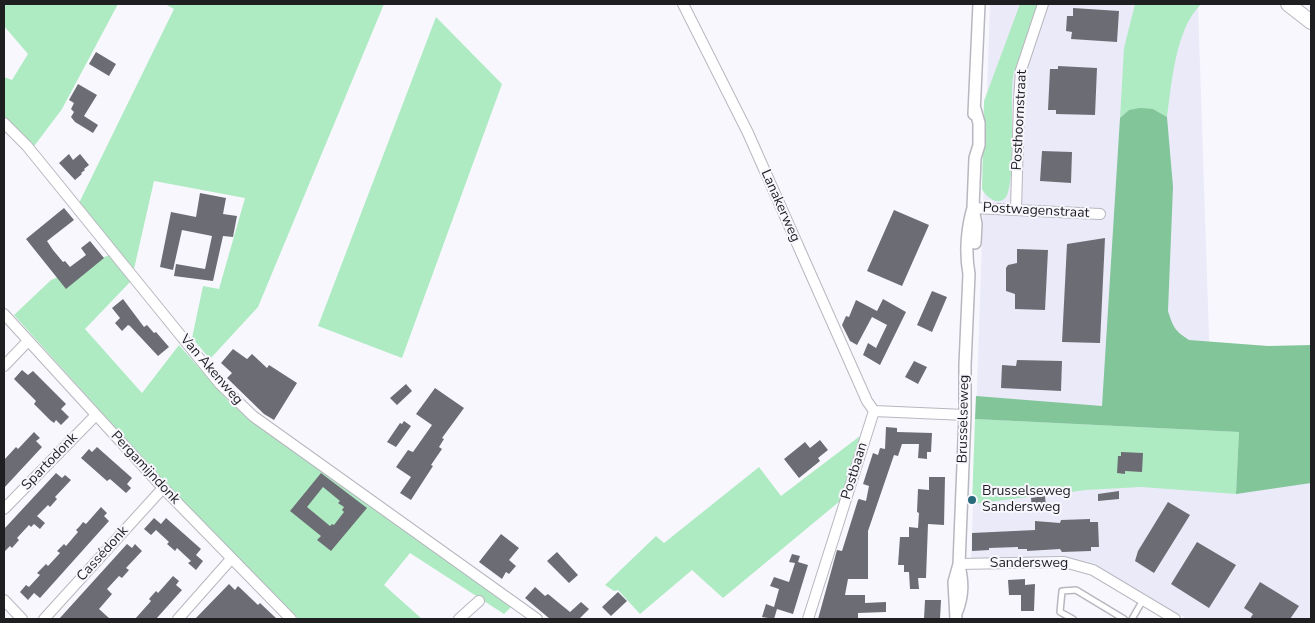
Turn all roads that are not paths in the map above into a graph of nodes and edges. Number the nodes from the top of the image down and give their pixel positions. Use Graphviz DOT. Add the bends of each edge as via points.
graph roads {
  1 [pos="683,4"];
  2 [pos="979,4"];
  3 [pos="1043,4"];
  4 [pos="1288,4"];
  5 [pos="1298,4"];
  6 [pos="1311,11"];
  7 [pos="1311,22"];
  8 [pos="4,123"];
  9 [pos="973,208"];
  10 [pos="1016,209"];
  11 [pos="1100,214"];
  12 [pos="4,314"];
  13 [pos="28,341"];
  14 [pos="4,366"];
  15 [pos="874,410"];
  16 [pos="96,414"];
  17 [pos="965,414"];
  18 [pos="162,488"];
  19 [pos="4,509"];
  20 [pos="231,559"];
  21 [pos="959,564"];
  22 [pos="4,600"];
  23 [pos="1143,600"];
  24 [pos="478,601"];
  25 [pos="956,616"];
  26 [pos="22,619"];
  27 [pos="44,619"];
  28 [pos="178,619"];
  29 [pos="291,619"];
  30 [pos="459,619"];
  31 [pos="537,619"];
  32 [pos="808,619"];
  33 [pos="1073,619"];
  34 [pos="1124,619"];
  35 [pos="1132,619"];
  36 [pos="1175,619"];
  1 -- 15 [label="street, Lanakerweg" via="748,133"];
  2 -- 9 [label="street, Brusselseweg" via="975,109 978,145"];
  3 -- 10 [label="street, Posthoornstraat" via="1021,70"];
  4 -- 7 [label="main road"];
  5 -- 6 [label="main road"];
  8 -- 31 [label="street, Van Akenweg" via="27,146 220,384 253,416"];
  9 -- 10 [label="street, Postwagenstraat"];
  9 -- 17 [label="street, Brusselseweg" via="968,223"];
  10 -- 11 [label="street, Postwagenstraat"];
  12 -- 13 [label="street, Pergamijndonk"];
  13 -- 14 [label="street"];
  13 -- 16 [label="street, Pergamijndonk"];
  15 -- 17 [label="street"];
  15 -- 32 [label="street, Postbaan"];
  16 -- 18 [label="street, Pergamijndonk"];
  16 -- 19 [label="street, Spartodonk"];
  17 -- 21 [label="street, Brusselseweg"];
  18 -- 20 [label="street, Pergamijndonk"];
  18 -- 27 [label="street, Cassédonk"];
  20 -- 28 [label="street"];
  20 -- 29 [label="street, Pergamijndonk"];
  21 -- 23 [label="street, Sandersweg" via="1064,562 1093,570"];
  21 -- 25 [label="street, Brusselseweg" via="954,582"];
  22 -- 26 [label="street"];
  23 -- 35 [label="lane"];
  23 -- 36 [label="street, Sandersweg"];
  24 -- 30 [label="street"];
  33 -- 34 [label="lane" via="1060,612 1062,591 1076,590"];
}
